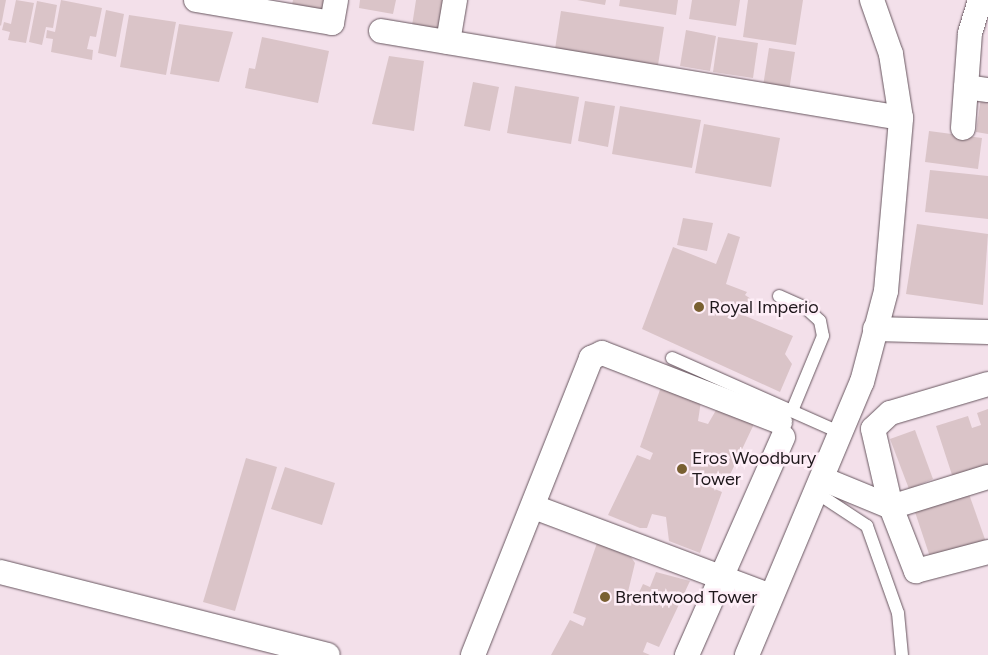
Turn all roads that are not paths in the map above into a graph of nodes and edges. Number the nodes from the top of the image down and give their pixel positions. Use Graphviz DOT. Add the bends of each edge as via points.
graph roads {
  1 [pos="196,0"];
  2 [pos="336,0"];
  3 [pos="455,0"];
  4 [pos="872,0"];
  5 [pos="980,0"];
  6 [pos="380,31"];
  7 [pos="448,42"];
  8 [pos="977,88"];
  9 [pos="901,118"];
  10 [pos="963,128"];
  11 [pos="779,296"];
  12 [pos="875,329"];
  13 [pos="988,332"];
  14 [pos="672,358"];
  15 [pos="988,384"];
  16 [pos="785,423"];
  17 [pos="841,433"];
  18 [pos="988,477"];
  19 [pos="820,486"];
  20 [pos="534,507"];
  21 [pos="891,507"];
  22 [pos="988,552"];
  23 [pos="0,572"];
  24 [pos="722,578"];
  25 [pos="771,596"];
  26 [pos="328,655"];
  27 [pos="473,655"];
  28 [pos="687,655"];
  29 [pos="747,655"];
  30 [pos="902,655"];
  1 -- 2 [label="street" via="332,23"];
  3 -- 7 [label="street"];
  4 -- 9 [label="street" via="891,54"];
  5 -- 8 [label="street" via="970,33"];
  6 -- 7 [label="street"];
  7 -- 9 [label="street"];
  8 -- 10 [label="street"];
  9 -- 12 [label="street" via="886,291"];
  11 -- 16 [label="lane" via="806,308 820,321 823,336"];
  12 -- 13 [label="street"];
  12 -- 17 [label="street" via="862,382"];
  14 -- 16 [label="lane"];
  15 -- 21 [label="street" via="878,421 873,437"];
  16 -- 17 [label="lane"];
  16 -- 20 [label="street" via="648,369 596,354 588,363"];
  16 -- 24 [label="street"];
  17 -- 19 [label="street"];
  18 -- 21 [label="street"];
  19 -- 21 [label="street"];
  19 -- 25 [label="street"];
  19 -- 30 [label="lane" via="867,526 898,613"];
  20 -- 24 [label="street"];
  20 -- 27 [label="street"];
  21 -- 22 [label="street" via="916,571"];
  23 -- 26 [label="street"];
  24 -- 25 [label="street"];
  24 -- 28 [label="street"];
  25 -- 29 [label="street"];
}
